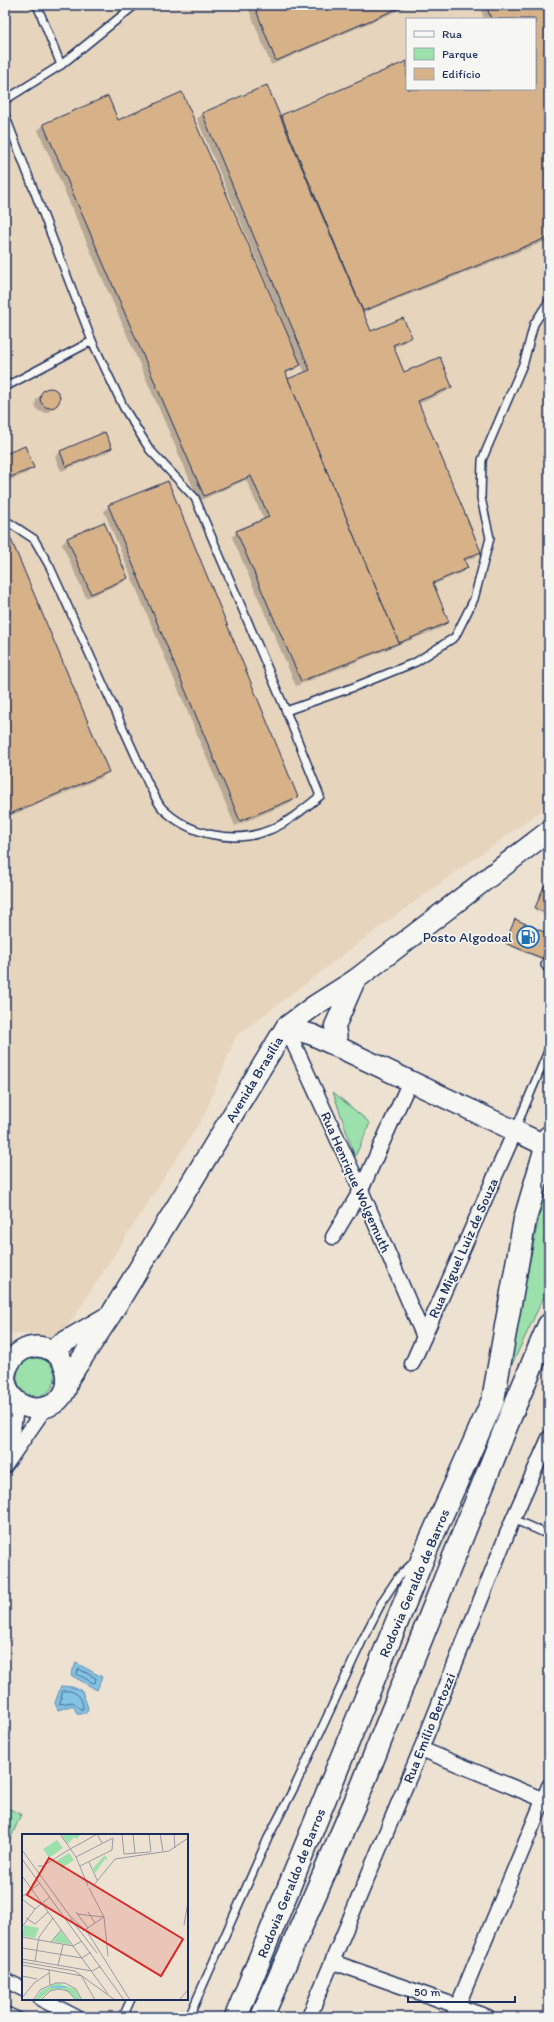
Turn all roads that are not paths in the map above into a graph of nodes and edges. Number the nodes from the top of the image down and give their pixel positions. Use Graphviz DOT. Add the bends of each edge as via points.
graph roads {
  1 [pos="37,5"];
  2 [pos="135,5"];
  3 [pos="61,65"];
  4 [pos="5,100"];
  5 [pos="5,114"];
  6 [pos="549,301"];
  7 [pos="92,341"];
  8 [pos="5,388"];
  9 [pos="5,520"];
  10 [pos="286,711"];
  11 [pos="549,831"];
  12 [pos="549,954"];
  13 [pos="549,970"];
  14 [pos="355,980"];
  15 [pos="286,1027"];
  16 [pos="338,1047"];
  17 [pos="549,1049"];
  18 [pos="410,1081"];
  19 [pos="515,1131"];
  20 [pos="548,1143"];
  21 [pos="361,1190"];
  22 [pos="333,1237"];
  23 [pos="110,1316"];
  24 [pos="549,1325"];
  25 [pos="424,1337"];
  26 [pos="51,1350"];
  27 [pos="12,1352"];
  28 [pos="412,1364"];
  29 [pos="67,1381"];
  30 [pos="8,1389"];
  31 [pos="45,1408"];
  32 [pos="549,1438"];
  33 [pos="7,1463"];
  34 [pos="513,1519"];
  35 [pos="549,1535"];
  36 [pos="427,1548"];
  37 [pos="421,1750"];
  38 [pos="549,1786"];
  39 [pos="546,1801"];
  40 [pos="333,1962"];
  41 [pos="5,1980"];
  42 [pos="22,1988"];
  43 [pos="43,2000"];
  44 [pos="131,2000"];
  45 [pos="5,2010"];
  46 [pos="455,2011"];
  47 [pos="20,2017"];
  48 [pos="76,2017"];
  49 [pos="123,2017"];
  50 [pos="189,2017"];
  51 [pos="236,2017"];
  52 [pos="262,2017"];
  53 [pos="309,2017"];
  54 [pos="488,2017"];
  1 -- 3 [label="lane"];
  2 -- 3 [label="lane"];
  3 -- 4 [label="lane"];
  5 -- 7 [label="lane"];
  6 -- 10 [label="lane" via="534,324 524,362 482,460 481,498 490,538 474,599 455,637 416,662"];
  7 -- 8 [label="lane"];
  7 -- 10 [label="lane" via="124,408 150,450 195,498"];
  9 -- 10 [label="lane" via="34,539 50,567 148,782 161,806 174,817 216,837 241,836 271,829 296,815 320,796"];
  11 -- 14 [label="main road"];
  12 -- 13 [label="lane" via="545,966"];
  14 -- 15 [label="main road"];
  14 -- 16 [label="main road" via="335,1026"];
  15 -- 16 [label="main road, Avenida Brasília" via="313,1035"];
  15 -- 21 [label="street, Rua Henrique Wolgemuth"];
  15 -- 23 [label="main road, Avenida Brasília"];
  16 -- 18 [label="main road, Avenida Brasília"];
  17 -- 19 [label="lane"];
  18 -- 19 [label="main road, Avenida Brasília"];
  18 -- 21 [label="street"];
  19 -- 20 [label="main road, Avenida Brasília"];
  19 -- 25 [label="street, Rua Miguel Luiz de Souza"];
  20 -- 36 [label="highway, Rodovia Geraldo de Barros" via="525,1219 492,1400"];
  21 -- 22 [label="street"];
  21 -- 25 [label="street, Rua Henrique Wolgemuth"];
  23 -- 26 [label="main road, Avenida Brasília"];
  23 -- 29 [label="main road, Avenida Brasília"];
  24 -- 52 [label="highway, Rodovia Geraldo de Barros" via="363,1784"];
  25 -- 28 [label="street, Rua Miguel Luiz de Souza"];
  26 -- 27 [label="main road" via="32,1347"];
  26 -- 29 [label="main road" via="62,1360"];
  27 -- 30 [label="main road"];
  29 -- 31 [label="main road" via="60,1398"];
  30 -- 31 [label="main road" via="31,1409"];
  30 -- 33 [label="street"];
  31 -- 33 [label="street"];
  32 -- 34 [label="street, Rua Emílio Bertozzi"];
  34 -- 35 [label="lane"];
  34 -- 37 [label="street, Rua Emílio Bertozzi"];
  36 -- 50 [label="lane" via="399,1576 363,1639 296,1784 268,1838"];
  36 -- 51 [label="highway, Rodovia Geraldo de Barros"];
  37 -- 39 [label="street"];
  37 -- 40 [label="street, Rua Emílio Bertozzi"];
  38 -- 39 [label="street"];
  39 -- 46 [label="street"];
  40 -- 46 [label="street"];
  40 -- 53 [label="street, Rua Emílio Bertozzi"];
  41 -- 42 [label="street"];
  43 -- 48 [label="street"];
  44 -- 49 [label="lane"];
  45 -- 47 [label="lane"];
  46 -- 54 [label="street"];
}
